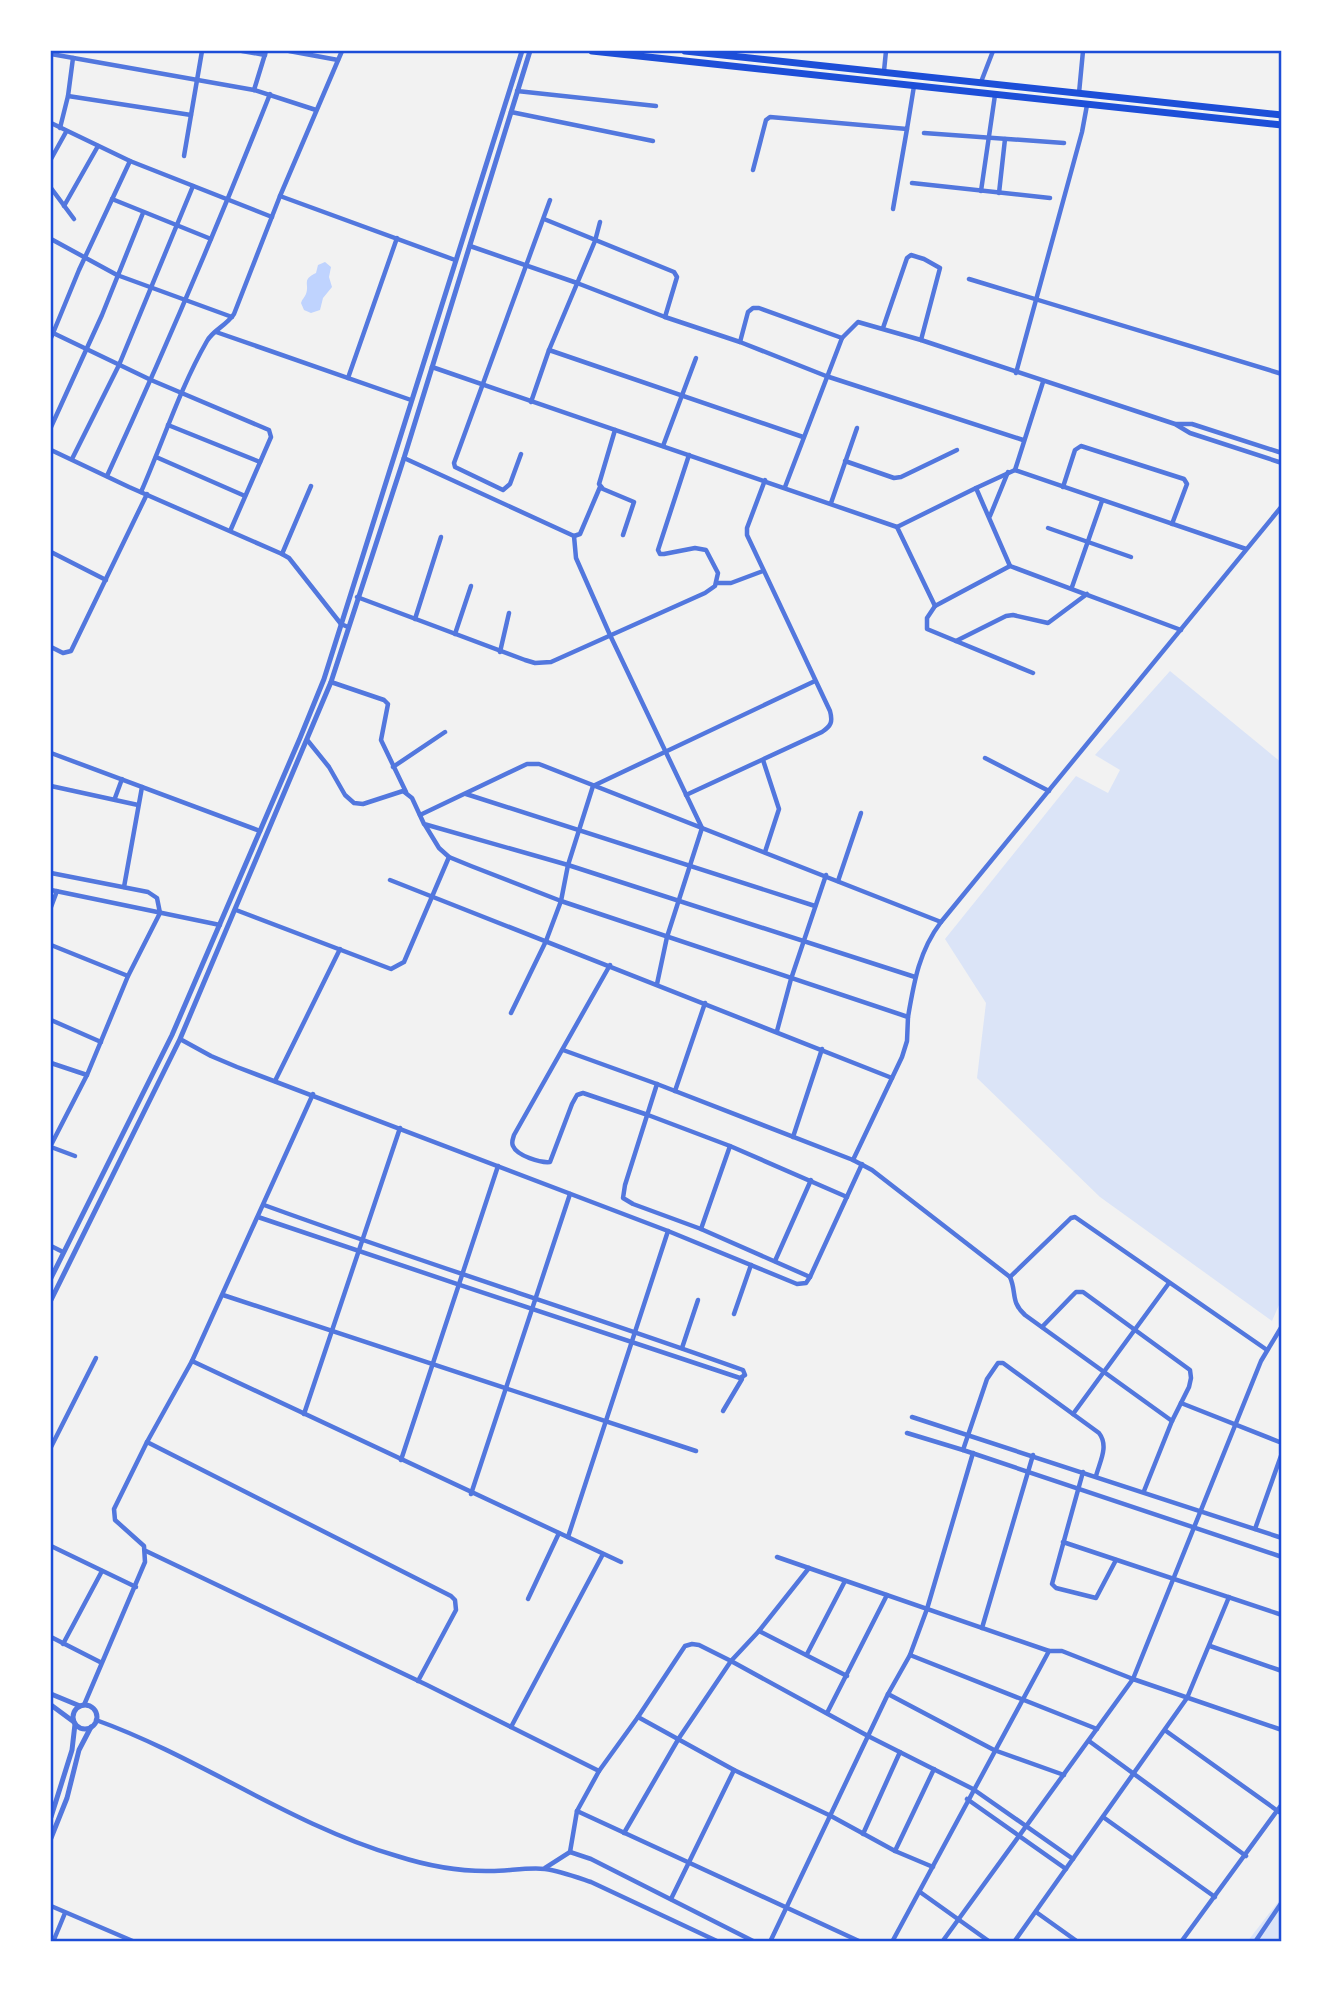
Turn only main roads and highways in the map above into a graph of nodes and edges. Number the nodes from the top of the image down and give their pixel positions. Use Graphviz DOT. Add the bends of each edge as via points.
graph roads {
  1 [pos="592,51"];
  2 [pos="685,51"];
  3 [pos="1282,115"];
  4 [pos="1282,125"];
  1 -- 4 [label="main road"];
  2 -- 3 [label="main road"];
}
